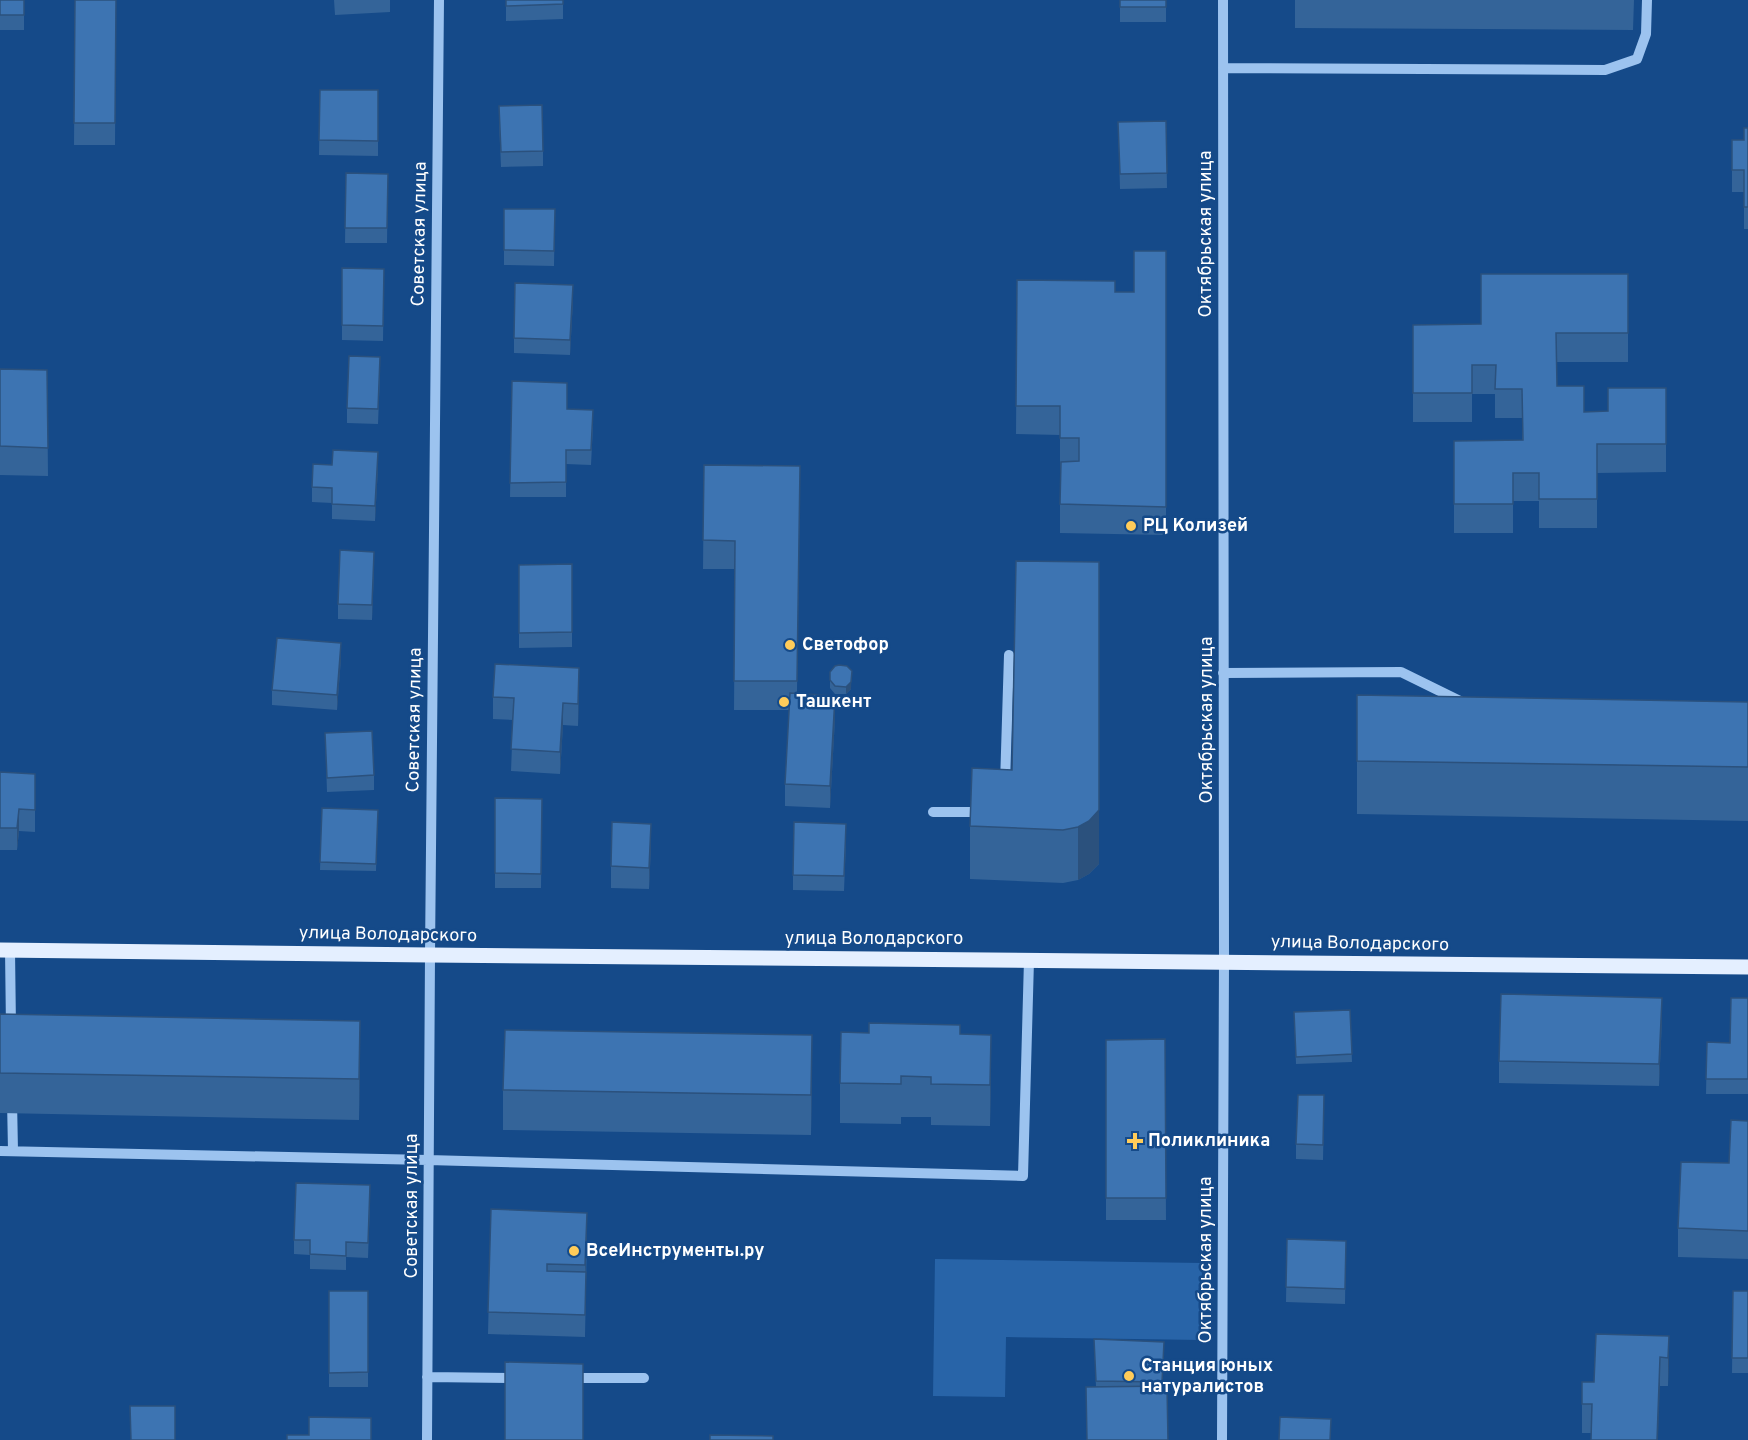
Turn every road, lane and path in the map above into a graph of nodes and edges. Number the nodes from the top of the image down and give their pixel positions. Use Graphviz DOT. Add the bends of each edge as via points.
graph roads {
  1 [pos="439,0"];
  2 [pos="1223,0"];
  3 [pos="1647,0"];
  4 [pos="1223,68"];
  5 [pos="1009,655"];
  6 [pos="1223,673"];
  7 [pos="1470,706"];
  8 [pos="1005,790"];
  9 [pos="933,812"];
  10 [pos="993,812"];
  11 [pos="5,950"];
  12 [pos="430,955"];
  13 [pos="1029,960"];
  14 [pos="1224,962"];
  15 [pos="1748,967"];
  16 [pos="11,1044"];
  17 [pos="12,1092"];
  18 [pos="0,1151"];
  19 [pos="13,1151"];
  20 [pos="428,1160"];
  21 [pos="427,1377"];
  22 [pos="530,1378"];
  23 [pos="553,1378"];
  24 [pos="644,1378"];
  25 [pos="427,1440"];
  26 [pos="1222,1440"];
  1 -- 12 [label="street, Советская улица"];
  2 -- 4 [label="street, Октябрьская улица"];
  3 -- 4 [label="street" via="1646,34 1637,59 1605,70"];
  4 -- 6 [label="street, Октябрьская улица"];
  5 -- 8 [label="street"];
  6 -- 7 [label="street" via="1401,672"];
  6 -- 14 [label="street, Октябрьская улица"];
  9 -- 10 [label="street"];
  11 -- 12 [label="main road, улица Володарского"];
  11 -- 16 [label="street"];
  12 -- 13 [label="main road, улица Володарского"];
  12 -- 20 [label="street, Советская улица"];
  13 -- 14 [label="main road, улица Володарского"];
  13 -- 20 [label="street" via="1023,1176"];
  14 -- 15 [label="main road, улица Володарского"];
  14 -- 26 [label="street, Октябрьская улица"];
  17 -- 19 [label="street"];
  18 -- 19 [label="street"];
  19 -- 20 [label="street"];
  20 -- 21 [label="street, Советская улица"];
  21 -- 22 [label="street"];
  21 -- 25 [label="street, Советская улица"];
  23 -- 24 [label="street"];
}
